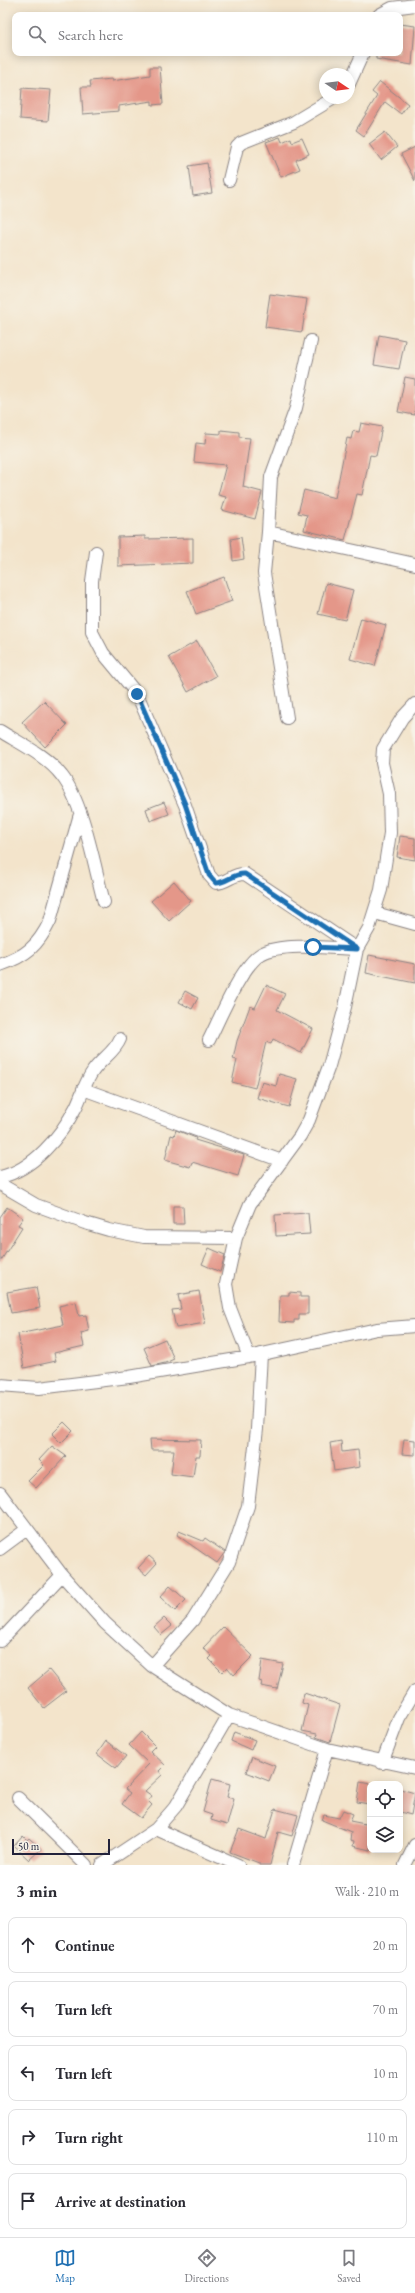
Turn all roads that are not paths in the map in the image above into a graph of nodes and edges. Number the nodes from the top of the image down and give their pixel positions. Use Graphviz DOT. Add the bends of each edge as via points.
graph roads {
  1 [pos="415,5"];
  2 [pos="385,12"];
  3 [pos="362,56"];
  4 [pos="355,71"];
  5 [pos="324,104"];
  6 [pos="229,180"];
  7 [pos="310,341"];
  8 [pos="268,532"];
  9 [pos="96,552"];
  10 [pos="415,564"];
  11 [pos="415,704"];
  12 [pos="287,718"];
  13 [pos="0,731"];
  14 [pos="80,813"];
  15 [pos="104,902"];
  16 [pos="376,913"];
  17 [pos="415,924"];
  18 [pos="357,949"];
  19 [pos="0,966"];
  20 [pos="120,1039"];
  21 [pos="209,1040"];
  22 [pos="83,1089"];
  23 [pos="282,1161"];
  24 [pos="0,1178"];
  25 [pos="0,1184"];
  26 [pos="236,1238"];
  27 [pos="415,1326"];
  28 [pos="261,1354"];
  29 [pos="249,1356"];
  30 [pos="0,1385"];
  31 [pos="0,1493"];
  32 [pos="27,1529"];
  33 [pos="0,1549"];
  34 [pos="62,1575"];
  35 [pos="0,1641"];
  36 [pos="152,1666"];
  37 [pos="415,1691"];
  38 [pos="229,1715"];
  39 [pos="327,1749"];
  40 [pos="382,1763"];
  41 [pos="415,1768"];
  42 [pos="18,1798"];
  43 [pos="156,1829"];
  44 [pos="415,1845"];
  45 [pos="86,1865"];
  46 [pos="102,1865"];
  47 [pos="238,1865"];
  48 [pos="293,1865"];
  49 [pos="405,1865"];
  1 -- 2 [label="street" via="392,8"];
  3 -- 4 [label="street"];
  5 -- 6 [label="street" via="294,122 241,143 237,147"];
  7 -- 8 [label="street" via="296,408 272,477"];
  8 -- 10 [label="street"];
  8 -- 12 [label="street" via="264,573"];
  9 -- 18 [label="street" via="92,581 92,632 103,653 137,694 185,804 209,875 216,883 221,883 236,874 245,874"];
  11 -- 16 [label="street" via="402,718 383,749 382,763 389,794 390,833"];
  13 -- 14 [label="street" via="47,761 62,776 77,801"];
  14 -- 15 [label="street"];
  14 -- 19 [label="street" via="50,921 44,934 34,947 20,958"];
  16 -- 17 [label="street"];
  16 -- 18 [label="street"];
  18 -- 21 [label="street" via="290,948 260,954 245,972"];
  18 -- 23 [label="street" via="345,1007 309,1120"];
  20 -- 22 [label="street" via="118,1046 93,1071"];
  22 -- 23 [label="street"];
  22 -- 24 [label="street" via="67,1122 53,1140 19,1171"];
  23 -- 26 [label="street" via="250,1204"];
  25 -- 26 [label="street" via="36,1205 109,1230 144,1237"];
  26 -- 29 [label="street" via="226,1284 230,1308"];
  27 -- 28 [label="street" via="370,1331"];
  28 -- 29 [label="street"];
  28 -- 36 [label="street" via="257,1429 248,1506 229,1562 193,1620"];
  29 -- 30 [label="street" via="129,1377 39,1388"];
  31 -- 32 [label="street"];
  32 -- 33 [label="street"];
  32 -- 34 [label="street"];
  34 -- 35 [label="street"];
  34 -- 36 [label="street"];
  36 -- 38 [label="street"];
  37 -- 40 [label="street" via="399,1718"];
  38 -- 39 [label="street"];
  38 -- 43 [label="street" via="176,1806"];
  39 -- 40 [label="street"];
  39 -- 48 [label="street"];
  40 -- 41 [label="street"];
  42 -- 45 [label="street"];
  43 -- 46 [label="street"];
  43 -- 47 [label="street"];
  44 -- 49 [label="street"];
}
